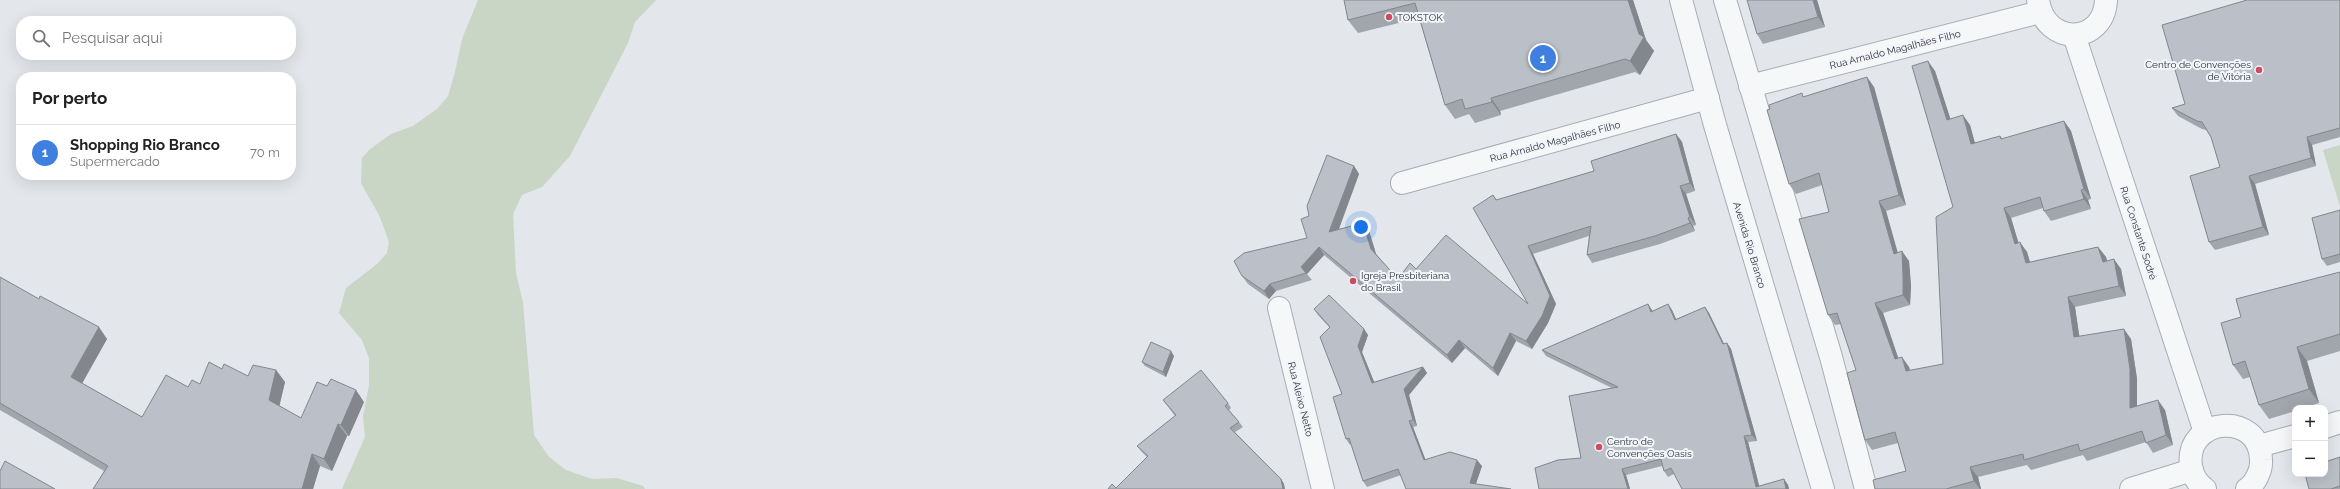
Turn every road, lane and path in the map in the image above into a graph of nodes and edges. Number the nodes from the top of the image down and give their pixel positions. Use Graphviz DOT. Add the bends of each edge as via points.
graph roads {
  1 [pos="1681,0"];
  2 [pos="1725,0"];
  3 [pos="2106,0"];
  4 [pos="2039,6"];
  5 [pos="2074,35"];
  6 [pos="1750,86"];
  7 [pos="1708,98"];
  8 [pos="1402,183"];
  9 [pos="1279,308"];
  10 [pos="2340,422"];
  11 [pos="2328,426"];
  12 [pos="2205,432"];
  13 [pos="2292,437"];
  14 [pos="2259,446"];
  15 [pos="2192,470"];
  16 [pos="1323,489"];
  17 [pos="1823,489"];
  18 [pos="1866,489"];
  19 [pos="2130,489"];
  20 [pos="2205,489"];
  21 [pos="2246,489"];
  1 -- 7 [label="street, Avenida Rio Branco"];
  2 -- 6 [label="street"];
  3 -- 5 [label="street" via="2106,9 2099,22 2088,32"];
  4 -- 5 [label="street" via="2045,22 2053,29"];
  4 -- 6 [label="street, Rua Arnaldo Magalhães Filho"];
  5 -- 12 [label="street, Rua Constante Sodré"];
  6 -- 18 [label="street" via="1831,357"];
  7 -- 8 [label="street, Rua Arnaldo Magalhães Filho"];
  7 -- 17 [label="street, Avenida Rio Branco"];
  9 -- 16 [label="street, Rua Aleixo Netto"];
  10 -- 11 [label="street"];
  12 -- 14 [label="street" via="2217,426 2241,428 2252,436"];
  12 -- 15 [label="street" via="2192,449"];
  13 -- 14 [label="street"];
  14 -- 21 [label="street" via="2262,461 2258,475"];
  15 -- 19 [label="street"];
  15 -- 20 [label="street"];
}
